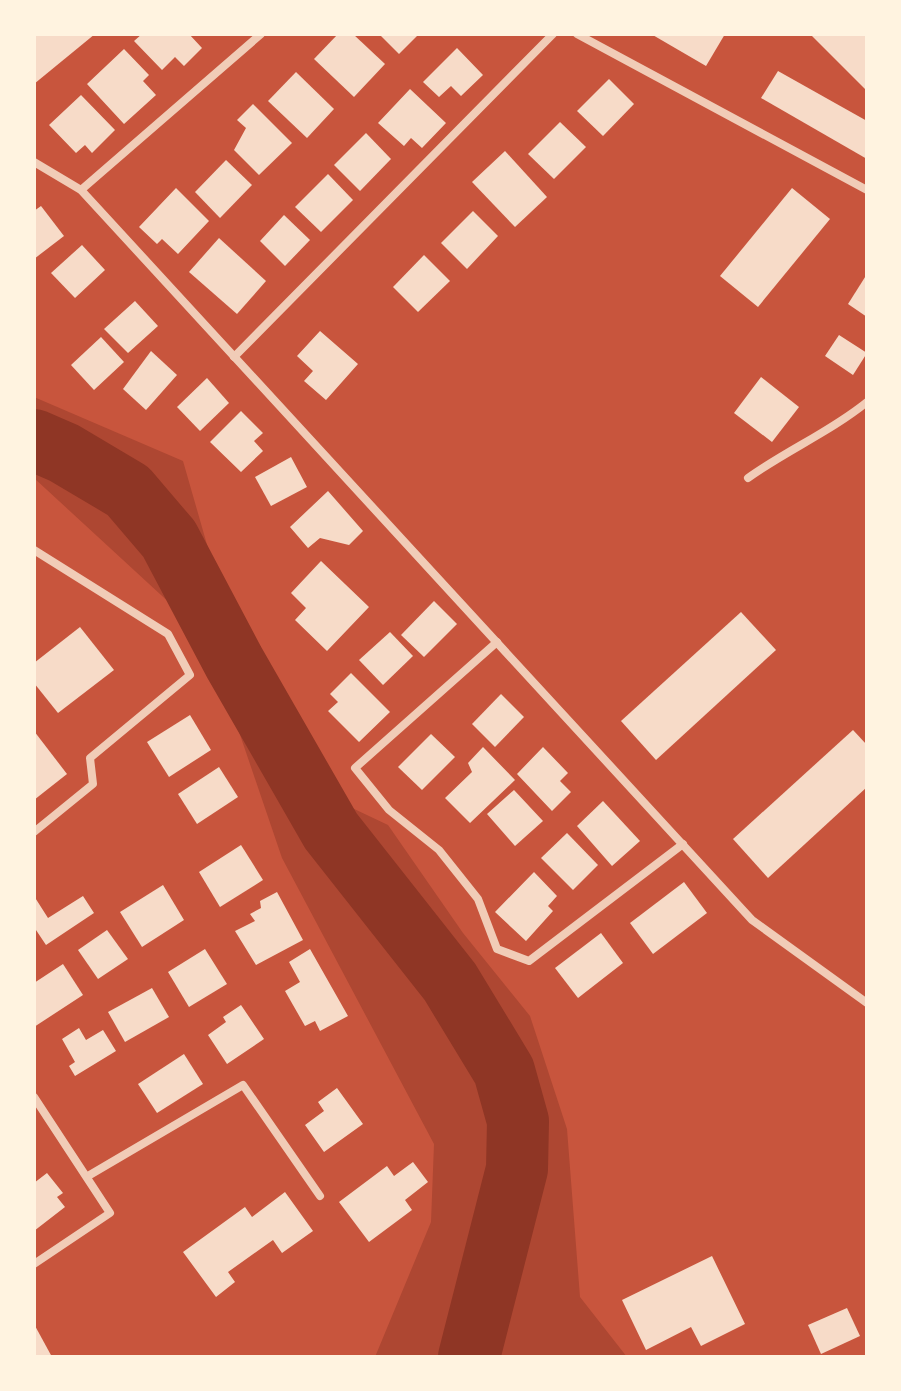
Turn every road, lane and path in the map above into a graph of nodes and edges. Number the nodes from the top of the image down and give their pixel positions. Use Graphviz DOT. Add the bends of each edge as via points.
graph roads {
  1 [pos="261,34"];
  2 [pos="553,34"];
  3 [pos="577,34"];
  4 [pos="36,168"];
  5 [pos="81,190"];
  6 [pos="867,190"];
  7 [pos="234,357"];
  8 [pos="867,402"];
  9 [pos="748,478"];
  10 [pos="34,550"];
  11 [pos="497,642"];
  12 [pos="34,832"];
  13 [pos="683,844"];
  14 [pos="867,1003"];
  15 [pos="34,1097"];
  16 [pos="88,1176"];
  17 [pos="320,1196"];
  18 [pos="34,1264"];
  1 -- 5 [label="street"];
  2 -- 7 [label="street"];
  3 -- 6 [label="street"];
  4 -- 5 [label="street"];
  5 -- 7 [label="street"];
  7 -- 11 [label="street"];
  8 -- 9 [label="street"];
  10 -- 12 [label="street" via="168,634 190,675 90,758 93,784"];
  11 -- 13 [label="street"];
  11 -- 13 [label="street" via="355,768 389,810 439,850 478,899 497,949 529,961"];
  13 -- 14 [label="street" via="752,920"];
  15 -- 16 [label="street"];
  16 -- 17 [label="street" via="243,1085"];
  16 -- 18 [label="street" via="110,1213"];
}
